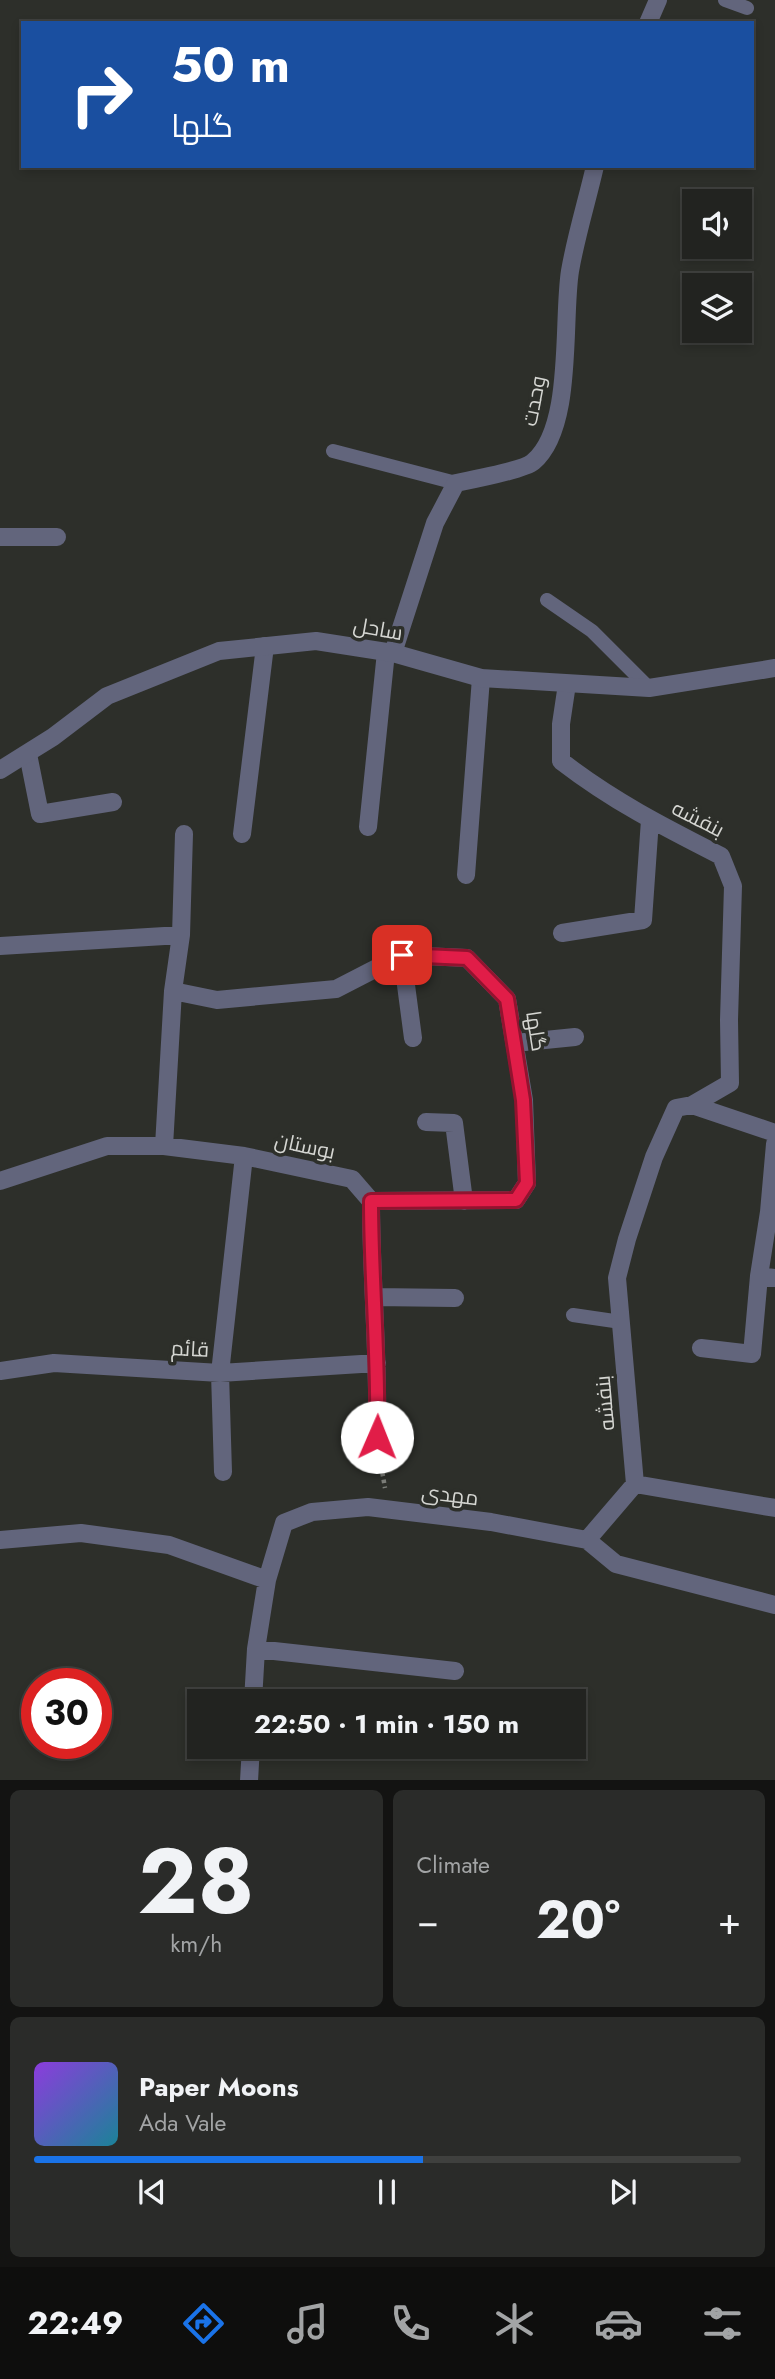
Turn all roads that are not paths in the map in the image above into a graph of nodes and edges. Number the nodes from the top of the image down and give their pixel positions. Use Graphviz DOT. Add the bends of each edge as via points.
graph roads {
  1 [pos="658,0"];
  2 [pos="725,0"];
  3 [pos="747,8"];
  4 [pos="649,21"];
  5 [pos="595,168"];
  6 [pos="333,451"];
  7 [pos="456,483"];
  8 [pos="0,537"];
  9 [pos="57,537"];
  10 [pos="547,600"];
  11 [pos="265,646"];
  12 [pos="389,653"];
  13 [pos="775,667"];
  14 [pos="481,678"];
  15 [pos="567,684"];
  16 [pos="649,688"];
  17 [pos="28,754"];
  18 [pos="0,770"];
  19 [pos="113,802"];
  20 [pos="650,820"];
  21 [pos="368,827"];
  22 [pos="184,834"];
  23 [pos="242,834"];
  24 [pos="466,875"];
  25 [pos="562,933"];
  26 [pos="181,935"];
  27 [pos="0,946"];
  28 [pos="402,955"];
  29 [pos="173,991"];
  30 [pos="575,1037"];
  31 [pos="413,1038"];
  32 [pos="515,1044"];
  33 [pos="692,1105"];
  34 [pos="426,1122"];
  35 [pos="775,1133"];
  36 [pos="775,1144"];
  37 [pos="164,1146"];
  38 [pos="244,1157"];
  39 [pos="0,1181"];
  40 [pos="371,1201"];
  41 [pos="464,1201"];
  42 [pos="767,1277"];
  43 [pos="374,1297"];
  44 [pos="455,1298"];
  45 [pos="573,1315"];
  46 [pos="621,1322"];
  47 [pos="701,1348"];
  48 [pos="377,1363"];
  49 [pos="0,1371"];
  50 [pos="220,1373"];
  51 [pos="377,1437"];
  52 [pos="223,1472"];
  53 [pos="635,1484"];
  54 [pos="775,1508"];
  55 [pos="0,1540"];
  56 [pos="587,1540"];
  57 [pos="267,1580"];
  58 [pos="775,1605"];
  59 [pos="256,1649"];
  60 [pos="455,1671"];
  61 [pos="254,1689"];
  62 [pos="250,1759"];
  63 [pos="249,1780"];
  1 -- 4 [label="street"];
  2 -- 3 [label="lane"];
  5 -- 7 [label="street, وحدت" via="570,272 561,399 550,440 533,463"];
  6 -- 7 [label="lane"];
  7 -- 12 [label="street" via="435,523"];
  8 -- 9 [label="street"];
  10 -- 16 [label="lane" via="592,631"];
  11 -- 12 [label="street, ساحل" via="316,642"];
  11 -- 17 [label="street, ساحل" via="219,651 107,696"];
  11 -- 23 [label="street"];
  12 -- 14 [label="street, ساحل"];
  12 -- 21 [label="street"];
  13 -- 16 [label="street, ساحل"];
  14 -- 15 [label="street, ساحل"];
  14 -- 24 [label="street"];
  15 -- 16 [label="street, ساحل"];
  15 -- 20 [label="street, بنفشه" via="561,761 596,789"];
  17 -- 18 [label="street, ساحل"];
  17 -- 19 [label="street" via="40,814"];
  20 -- 25 [label="street" via="643,920"];
  20 -- 33 [label="street, بنفشه" via="721,856 733,886 730,1083"];
  22 -- 26 [label="street"];
  26 -- 27 [label="street"];
  26 -- 29 [label="street"];
  28 -- 29 [label="street, گلها" via="336,989 217,1000"];
  28 -- 31 [label="street"];
  28 -- 32 [label="street, گلها" via="467,958 507,999"];
  29 -- 37 [label="street"];
  30 -- 32 [label="street"];
  32 -- 41 [label="street, گلها" via="527,1183 516,1200"];
  33 -- 35 [label="street"];
  33 -- 46 [label="street, بنفشه" via="676,1108 627,1239 617,1278"];
  34 -- 41 [label="street" via="454,1124"];
  36 -- 42 [label="street"];
  37 -- 38 [label="street, بوستان"];
  37 -- 39 [label="street, بوستان" via="107,1146"];
  38 -- 40 [label="street, بوستان" via="352,1180"];
  38 -- 50 [label="street"];
  40 -- 41 [label="street, گلها"];
  40 -- 43 [label="street"];
  42 -- 47 [label="street" via="752,1354"];
  43 -- 44 [label="street"];
  43 -- 48 [label="street"];
  45 -- 46 [label="lane"];
  46 -- 53 [label="street, بنفشه"];
  48 -- 50 [label="street, قائم"];
  48 -- 51 [label="street"];
  49 -- 50 [label="street, قائم" via="54,1363"];
  50 -- 52 [label="street"];
  53 -- 54 [label="street"];
  53 -- 56 [label="street"];
  55 -- 57 [label="street" via="81,1534 169,1545"];
  56 -- 57 [label="street, مهدی" via="368,1507 312,1512 285,1523"];
  56 -- 58 [label="street" via="616,1564"];
  57 -- 59 [label="street, مهدی"];
  59 -- 60 [label="street"];
  59 -- 61 [label="street, مهدی"];
  62 -- 63 [label="street"];
}
